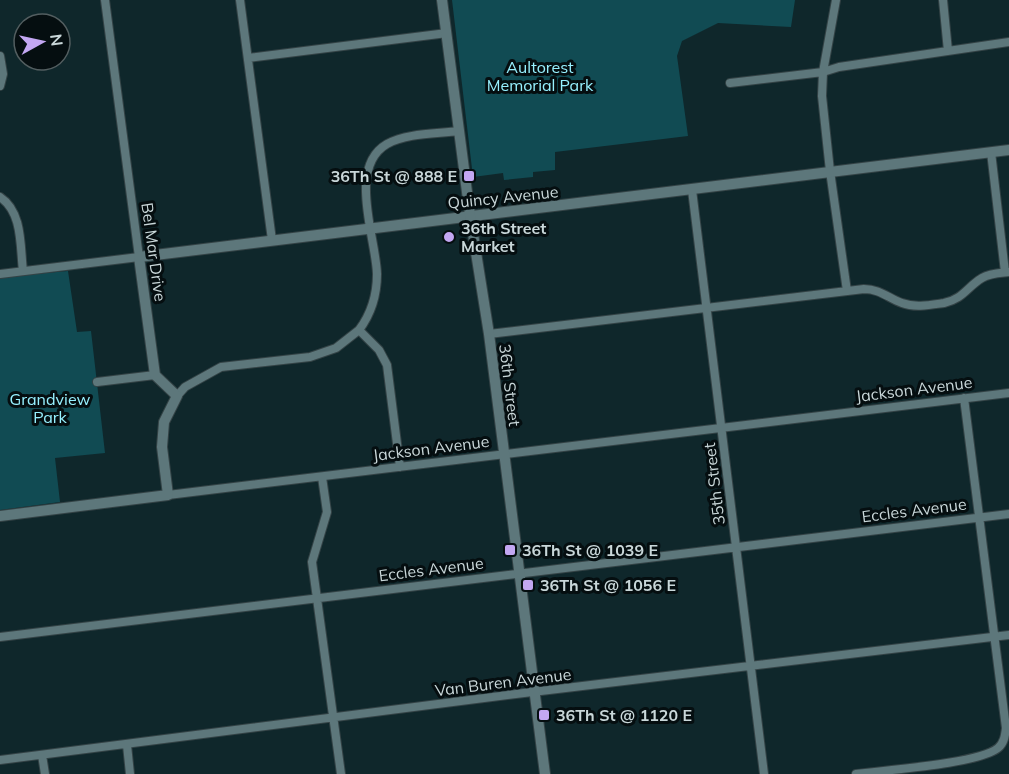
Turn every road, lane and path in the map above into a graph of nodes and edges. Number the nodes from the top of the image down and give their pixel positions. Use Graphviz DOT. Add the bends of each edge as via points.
graph roads {
  1 [pos="105,0"];
  2 [pos="240,0"];
  3 [pos="442,0"];
  4 [pos="836,0"];
  5 [pos="943,0"];
  6 [pos="447,33"];
  7 [pos="1009,42"];
  8 [pos="948,51"];
  9 [pos="0,56"];
  10 [pos="248,58"];
  11 [pos="823,72"];
  12 [pos="730,83"];
  13 [pos="0,86"];
  14 [pos="459,131"];
  15 [pos="1009,150"];
  16 [pos="991,152"];
  17 [pos="830,171"];
  18 [pos="692,190"];
  19 [pos="0,197"];
  20 [pos="470,215"];
  21 [pos="371,228"];
  22 [pos="272,240"];
  23 [pos="139,257"];
  24 [pos="24,271"];
  25 [pos="1007,272"];
  26 [pos="0,274"];
  27 [pos="847,291"];
  28 [pos="708,308"];
  29 [pos="359,330"];
  30 [pos="489,334"];
  31 [pos="155,375"];
  32 [pos="97,382"];
  33 [pos="1009,393"];
  34 [pos="177,396"];
  35 [pos="964,398"];
  36 [pos="722,428"];
  37 [pos="504,454"];
  38 [pos="400,467"];
  39 [pos="322,477"];
  40 [pos="168,495"];
  41 [pos="1009,513"];
  42 [pos="0,516"];
  43 [pos="979,517"];
  44 [pos="737,548"];
  45 [pos="520,573"];
  46 [pos="318,598"];
  47 [pos="1009,635"];
  48 [pos="0,637"];
  49 [pos="993,637"];
  50 [pos="751,667"];
  51 [pos="534,692"];
  52 [pos="332,718"];
  53 [pos="127,745"];
  54 [pos="42,755"];
  55 [pos="0,760"];
  56 [pos="45,774"];
  57 [pos="130,774"];
  58 [pos="341,774"];
  59 [pos="545,774"];
  60 [pos="764,774"];
  61 [pos="856,774"];
  1 -- 23 [label="street, Bel Mar Drive"];
  2 -- 10 [label="street"];
  3 -- 6 [label="street, 36th Street"];
  4 -- 11 [label="street"];
  5 -- 8 [label="street"];
  6 -- 10 [label="street"];
  6 -- 14 [label="street, 36th Street"];
  7 -- 8 [label="street"];
  8 -- 11 [label="street"];
  9 -- 13 [label="street"];
  10 -- 22 [label="street"];
  11 -- 12 [label="street"];
  11 -- 17 [label="street"];
  14 -- 20 [label="street, 36th Street"];
  14 -- 21 [label="street" via="406,138 380,149 366,180"];
  15 -- 16 [label="street, Quincy Avenue"];
  16 -- 17 [label="street, Quincy Avenue"];
  16 -- 25 [label="street"];
  17 -- 18 [label="street, Quincy Avenue"];
  17 -- 27 [label="street"];
  18 -- 20 [label="street, Quincy Avenue"];
  18 -- 28 [label="street, 35th Street"];
  19 -- 24 [label="street" via="16,217"];
  20 -- 21 [label="street, Quincy Avenue"];
  20 -- 30 [label="street, 36th Street"];
  21 -- 22 [label="street, Quincy Avenue"];
  21 -- 29 [label="street" via="376,294"];
  22 -- 23 [label="street, Quincy Avenue"];
  23 -- 24 [label="street, Quincy Avenue"];
  23 -- 31 [label="street, Bel Mar Drive"];
  24 -- 26 [label="street, Quincy Avenue"];
  25 -- 27 [label="street" via="982,278 952,301 922,306 902,303 878,290"];
  27 -- 28 [label="street"];
  28 -- 30 [label="street"];
  28 -- 36 [label="street, 35th Street"];
  29 -- 34 [label="street" via="336,348 310,357 221,368 185,387"];
  29 -- 38 [label="street" via="379,350 387,365"];
  30 -- 37 [label="street, 36th Street"];
  31 -- 32 [label="street"];
  31 -- 34 [label="street"];
  33 -- 35 [label="street, Jackson Avenue"];
  34 -- 40 [label="street" via="164,422 162,447"];
  35 -- 36 [label="street, Jackson Avenue"];
  35 -- 43 [label="street"];
  36 -- 37 [label="street, Jackson Avenue"];
  36 -- 44 [label="street, 35th Street"];
  37 -- 38 [label="street, Jackson Avenue"];
  37 -- 45 [label="street, 36th Street"];
  38 -- 39 [label="street, Jackson Avenue"];
  39 -- 40 [label="street, Jackson Avenue"];
  39 -- 46 [label="street" via="327,512 312,562"];
  40 -- 42 [label="street, Jackson Avenue"];
  41 -- 43 [label="street, Eccles Avenue"];
  43 -- 44 [label="street, Eccles Avenue"];
  43 -- 49 [label="street"];
  44 -- 45 [label="street, Eccles Avenue"];
  44 -- 50 [label="street, 35th Street"];
  45 -- 46 [label="street, Eccles Avenue"];
  45 -- 51 [label="street, 36th Street"];
  46 -- 48 [label="street, Eccles Avenue"];
  46 -- 52 [label="street"];
  47 -- 49 [label="street, Van Buren Avenue"];
  49 -- 50 [label="street, Van Buren Avenue"];
  49 -- 61 [label="street" via="1006,728 1003,743 963,760"];
  50 -- 51 [label="street, Van Buren Avenue"];
  50 -- 60 [label="street, 35th Street"];
  51 -- 52 [label="street, Van Buren Avenue"];
  51 -- 59 [label="street, 36th Street"];
  52 -- 53 [label="street, Van Buren Avenue"];
  52 -- 58 [label="street"];
  53 -- 54 [label="street, Van Buren Avenue"];
  53 -- 57 [label="street"];
  54 -- 55 [label="street, Van Buren Avenue"];
  54 -- 56 [label="street"];
}
